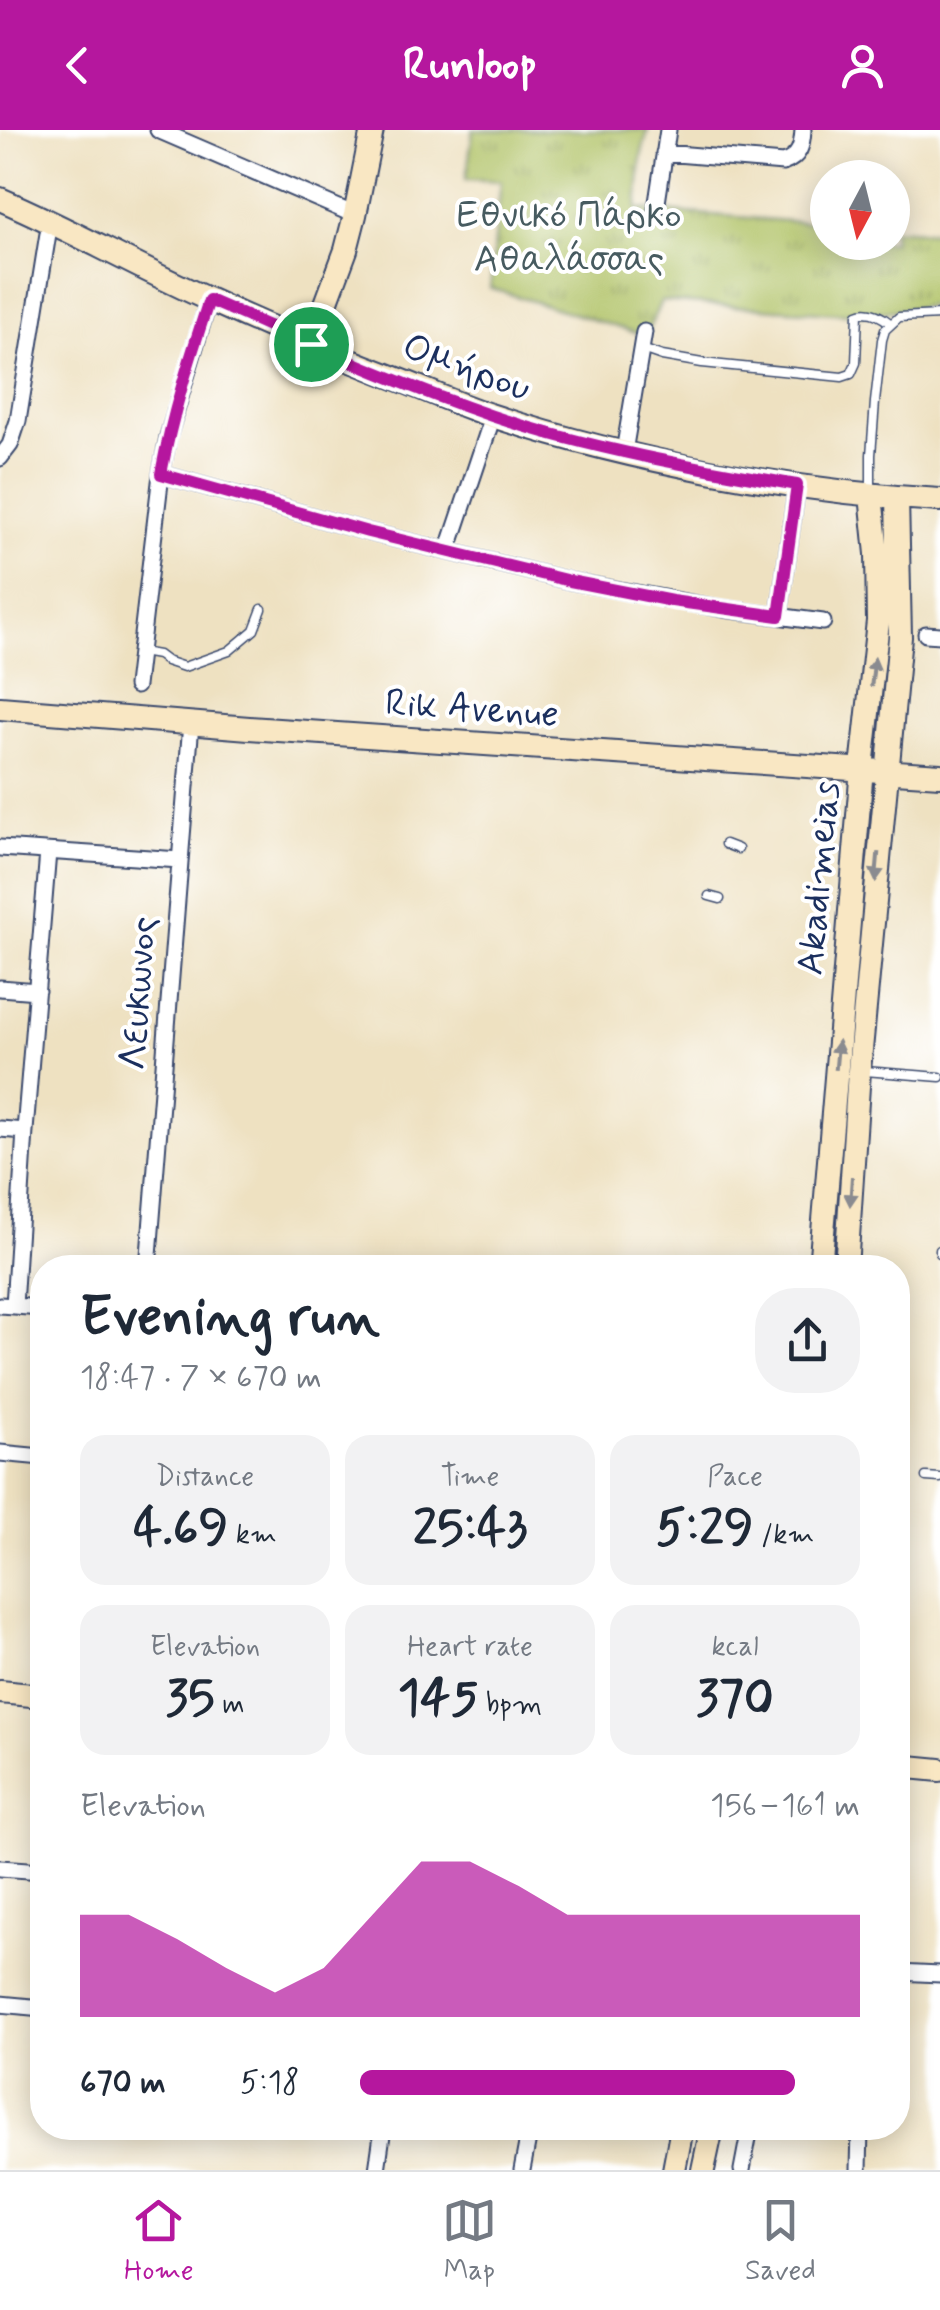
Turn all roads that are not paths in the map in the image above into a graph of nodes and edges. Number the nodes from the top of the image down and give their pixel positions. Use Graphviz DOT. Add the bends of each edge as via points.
graph roads {
  1 [pos="158,130"];
  2 [pos="372,130"];
  3 [pos="668,130"];
  4 [pos="803,130"];
  5 [pos="664,153"];
  6 [pos="0,199"];
  7 [pos="656,209"];
  8 [pos="355,215"];
  9 [pos="50,220"];
  10 [pos="209,300"];
  11 [pos="940,315"];
  12 [pos="890,323"];
  13 [pos="643,340"];
  14 [pos="311,344"];
  15 [pos="492,416"];
  16 [pos="624,452"];
  17 [pos="0,458"];
  18 [pos="161,474"];
  19 [pos="797,485"];
  20 [pos="871,496"];
  21 [pos="897,498"];
  22 [pos="940,500"];
  23 [pos="448,551"];
  24 [pos="262,609"];
  25 [pos="779,616"];
  26 [pos="823,622"];
  27 [pos="139,652"];
  28 [pos="136,686"];
  29 [pos="0,708"];
  30 [pos="191,724"];
  31 [pos="862,768"];
  32 [pos="886,770"];
  33 [pos="940,774"];
  34 [pos="725,844"];
  35 [pos="0,848"];
  36 [pos="738,849"];
  37 [pos="48,852"];
  38 [pos="180,860"];
  39 [pos="709,896"];
  40 [pos="720,898"];
  41 [pos="0,988"];
  42 [pos="37,991"];
  43 [pos="859,1070"];
  44 [pos="940,1076"];
  45 [pos="0,1129"];
  46 [pos="25,1131"];
  47 [pos="149,1255"];
  48 [pos="821,1255"];
  49 [pos="847,1255"];
  50 [pos="7,1306"];
  51 [pos="0,1454"];
  52 [pos="30,1456"];
  53 [pos="926,1477"];
  54 [pos="940,1478"];
  55 [pos="0,1692"];
  56 [pos="30,1695"];
  57 [pos="910,1767"];
  58 [pos="940,1770"];
  59 [pos="0,1868"];
  60 [pos="30,1870"];
  61 [pos="910,1973"];
  62 [pos="940,1974"];
  63 [pos="0,2004"];
  64 [pos="30,2007"];
  65 [pos="381,2140"];
  66 [pos="528,2140"];
  67 [pos="680,2140"];
  68 [pos="709,2140"];
  69 [pos="748,2140"];
  70 [pos="860,2140"];
  71 [pos="377,2170"];
  72 [pos="522,2170"];
  73 [pos="674,2170"];
  74 [pos="703,2170"];
  75 [pos="742,2170"];
  76 [pos="859,2170"];
  1 -- 8 [label="street"];
  2 -- 8 [label="main road"];
  3 -- 5 [label="street"];
  4 -- 5 [label="street" via="799,152 784,163"];
  5 -- 7 [label="street"];
  6 -- 9 [label="main road, Ομήρου"];
  8 -- 14 [label="main road"];
  9 -- 10 [label="main road, Ομήρου"];
  9 -- 17 [label="street" via="18,421"];
  10 -- 14 [label="main road, Ομήρου"];
  10 -- 18 [label="street"];
  11 -- 12 [label="lane"];
  12 -- 13 [label="lane" via="866,311 858,314 856,364 848,376 662,356"];
  12 -- 20 [label="lane" via="878,371"];
  13 -- 16 [label="street"];
  14 -- 15 [label="main road, Ομήρου"];
  15 -- 16 [label="main road, Ομήρου"];
  15 -- 23 [label="street"];
  16 -- 19 [label="main road, Ομήρου"];
  18 -- 23 [label="street"];
  18 -- 27 [label="street"];
  19 -- 20 [label="main road, Ομήρου"];
  19 -- 25 [label="street"];
  20 -- 21 [label="main road, Ομήρου"];
  31 -- 20 [label="main road, Akadimeias, one-way" via="878,621"];
  21 -- 22 [label="main road, Ομήρου"];
  21 -- 32 [label="main road, Akadimeias" via="900,637"];
  23 -- 25 [label="street" via="570,581"];
  24 -- 27 [label="lane" via="254,630 229,651 184,668"];
  25 -- 26 [label="street"];
  27 -- 28 [label="street"];
  29 -- 30 [label="main road, Rik Avenue"];
  30 -- 31 [label="main road, Rik Avenue"];
  30 -- 38 [label="street, Λευκωνος"];
  31 -- 32 [label="main road, Rik Avenue"];
  48 -- 31 [label="main road, Akadimeias, one-way"];
  32 -- 33 [label="main road, Rik Avenue"];
  32 -- 43 [label="main road, Akadimeias, one-way"];
  34 -- 36 [label="lane"];
  35 -- 37 [label="street"];
  37 -- 38 [label="street"];
  37 -- 42 [label="street"];
  38 -- 47 [label="street, Λευκωνος"];
  39 -- 40 [label="lane"];
  41 -- 42 [label="street"];
  42 -- 46 [label="street"];
  43 -- 44 [label="lane"];
  43 -- 49 [label="main road, Akadimeias, one-way"];
  45 -- 46 [label="street"];
  46 -- 50 [label="street"];
  51 -- 52 [label="street"];
  53 -- 54 [label="lane"];
  55 -- 56 [label="main road"];
  57 -- 58 [label="main road"];
  59 -- 60 [label="street"];
  61 -- 62 [label="street"];
  63 -- 64 [label="street"];
  65 -- 71 [label="street"];
  66 -- 72 [label="street"];
  67 -- 73 [label="main road"];
  68 -- 74 [label="main road"];
  69 -- 75 [label="street"];
  70 -- 76 [label="street"];
}
